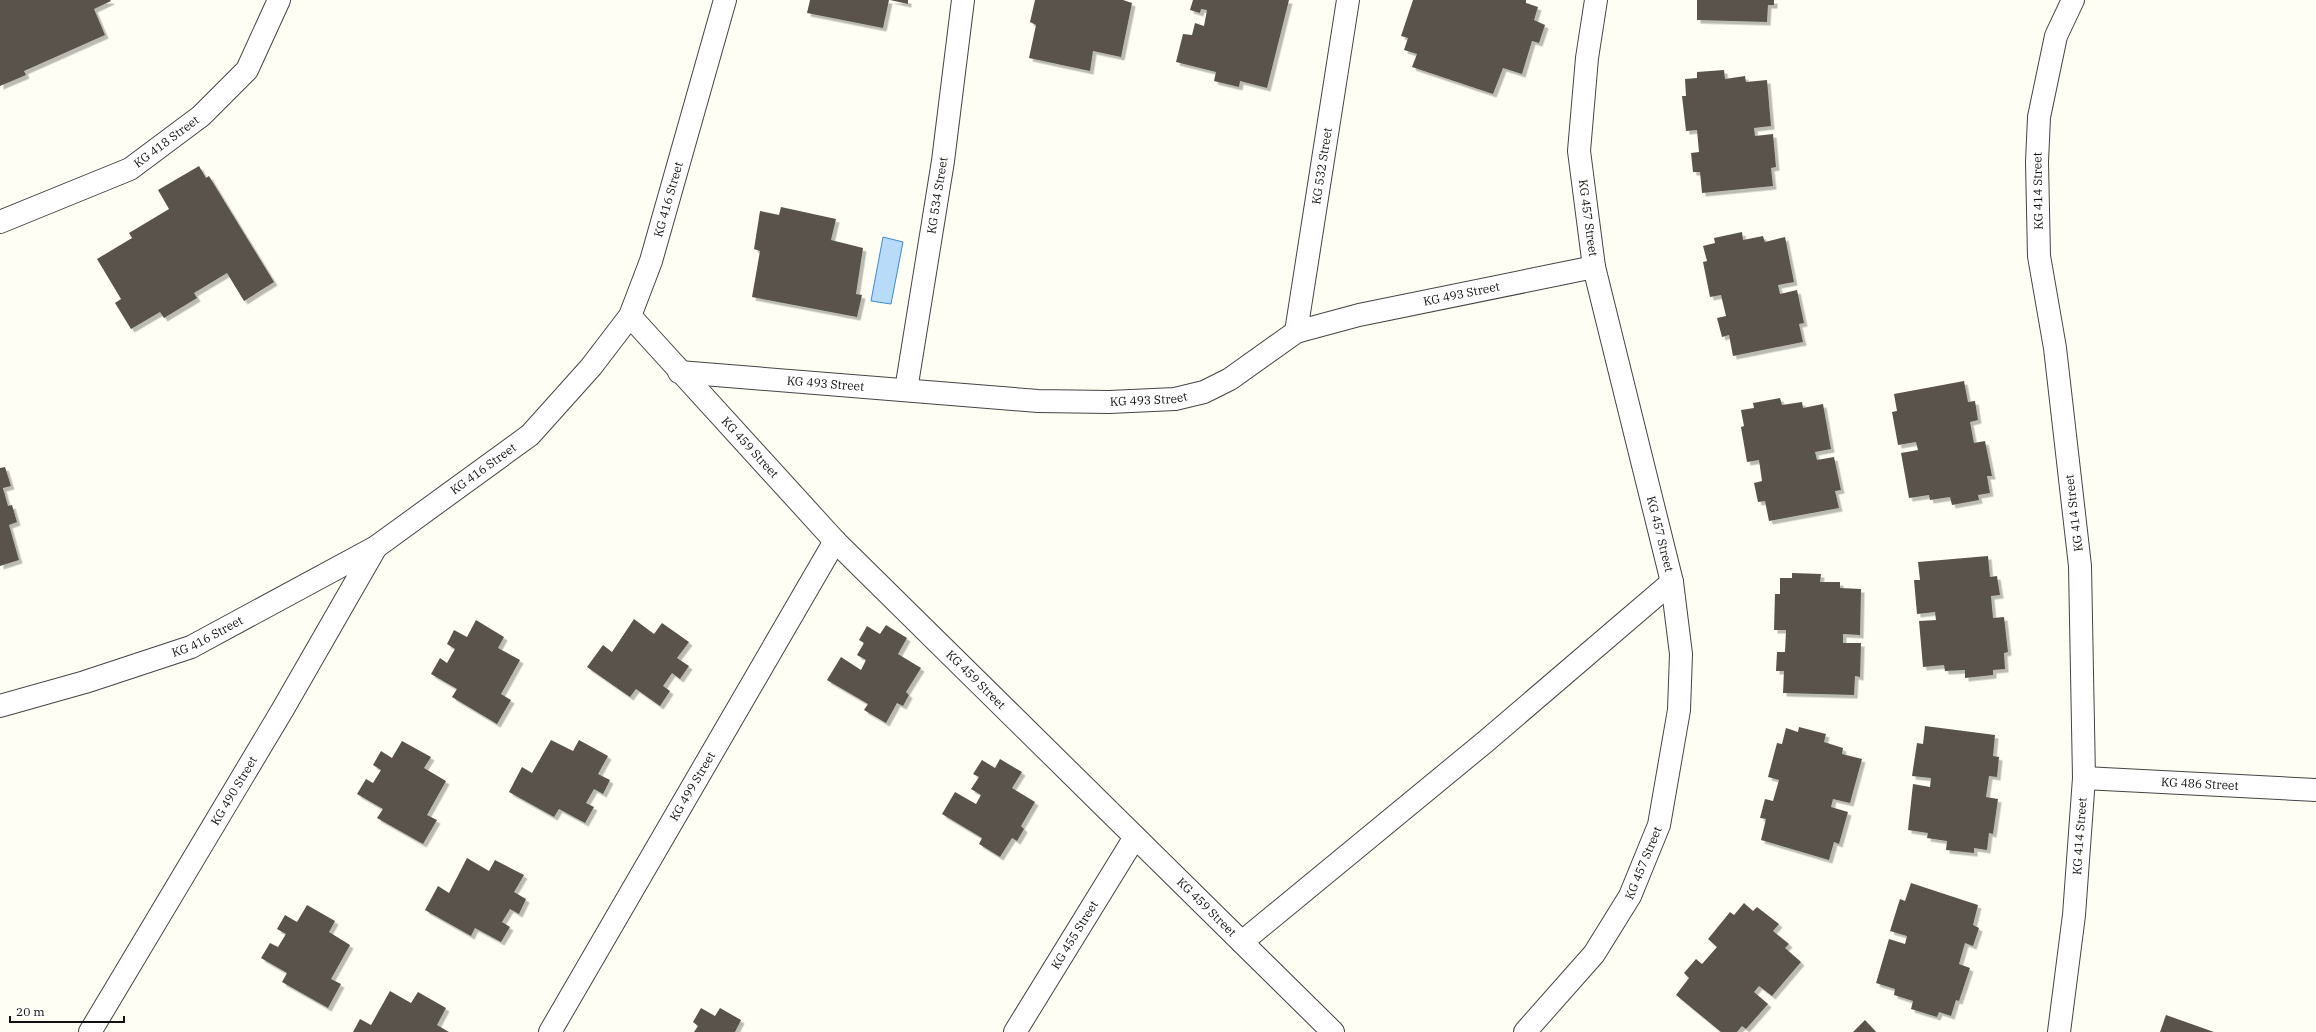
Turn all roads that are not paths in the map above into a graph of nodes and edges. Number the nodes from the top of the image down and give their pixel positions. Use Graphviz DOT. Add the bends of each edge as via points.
graph roads {
  1 [pos="280,0"];
  2 [pos="725,0"];
  3 [pos="964,0"];
  4 [pos="1348,0"];
  5 [pos="1596,0"];
  6 [pos="2073,0"];
  7 [pos="0,222"];
  8 [pos="1594,267"];
  9 [pos="630,316"];
  10 [pos="1296,332"];
  11 [pos="679,372"];
  12 [pos="906,390"];
  13 [pos="835,541"];
  14 [pos="376,548"];
  15 [pos="1672,582"];
  16 [pos="0,706"];
  17 [pos="2084,778"];
  18 [pos="2316,790"];
  19 [pos="1135,837"];
  20 [pos="1242,942"];
  21 [pos="90,1032"];
  22 [pos="550,1032"];
  23 [pos="1015,1032"];
  24 [pos="1333,1032"];
  25 [pos="1525,1032"];
  26 [pos="2059,1032"];
  1 -- 7 [label="street, KG 418 Street" via="246,70 201,116 130,169"];
  2 -- 9 [label="street, KG 416 Street" via="651,261"];
  3 -- 12 [label="street, KG 534 Street" via="943,161"];
  4 -- 10 [label="street, KG 532 Street"];
  5 -- 8 [label="street, KG 457 Street" via="1587,58 1579,151"];
  6 -- 17 [label="street, KG 414 Street" via="2056,36 2039,117 2037,162 2039,256 2055,348 2080,566"];
  8 -- 10 [label="street, KG 493 Street" via="1359,315"];
  8 -- 15 [label="street, KG 457 Street"];
  9 -- 11 [label="street, KG 459 Street"];
  9 -- 14 [label="street, KG 416 Street" via="591,367 530,435"];
  10 -- 12 [label="street, KG 493 Street" via="1230,379 1204,392 1175,399 1108,402 1038,400"];
  11 -- 12 [label="street, KG 493 Street"];
  11 -- 13 [label="street, KG 459 Street"];
  13 -- 19 [label="street, KG 459 Street"];
  13 -- 22 [label="street, KG 499 Street"];
  14 -- 16 [label="street, KG 416 Street" via="191,647 85,682"];
  14 -- 21 [label="street, KG 490 Street"];
  15 -- 20 [label="street" via="1485,742"];
  15 -- 25 [label="street, KG 457 Street" via="1681,654 1679,710 1659,825 1630,896 1594,954"];
  17 -- 18 [label="street, KG 486 Street"];
  17 -- 26 [label="street, KG 414 Street" via="2074,915"];
  19 -- 20 [label="street, KG 459 Street"];
  19 -- 23 [label="street, KG 455 Street"];
  20 -- 24 [label="street, KG 459 Street"];
}
